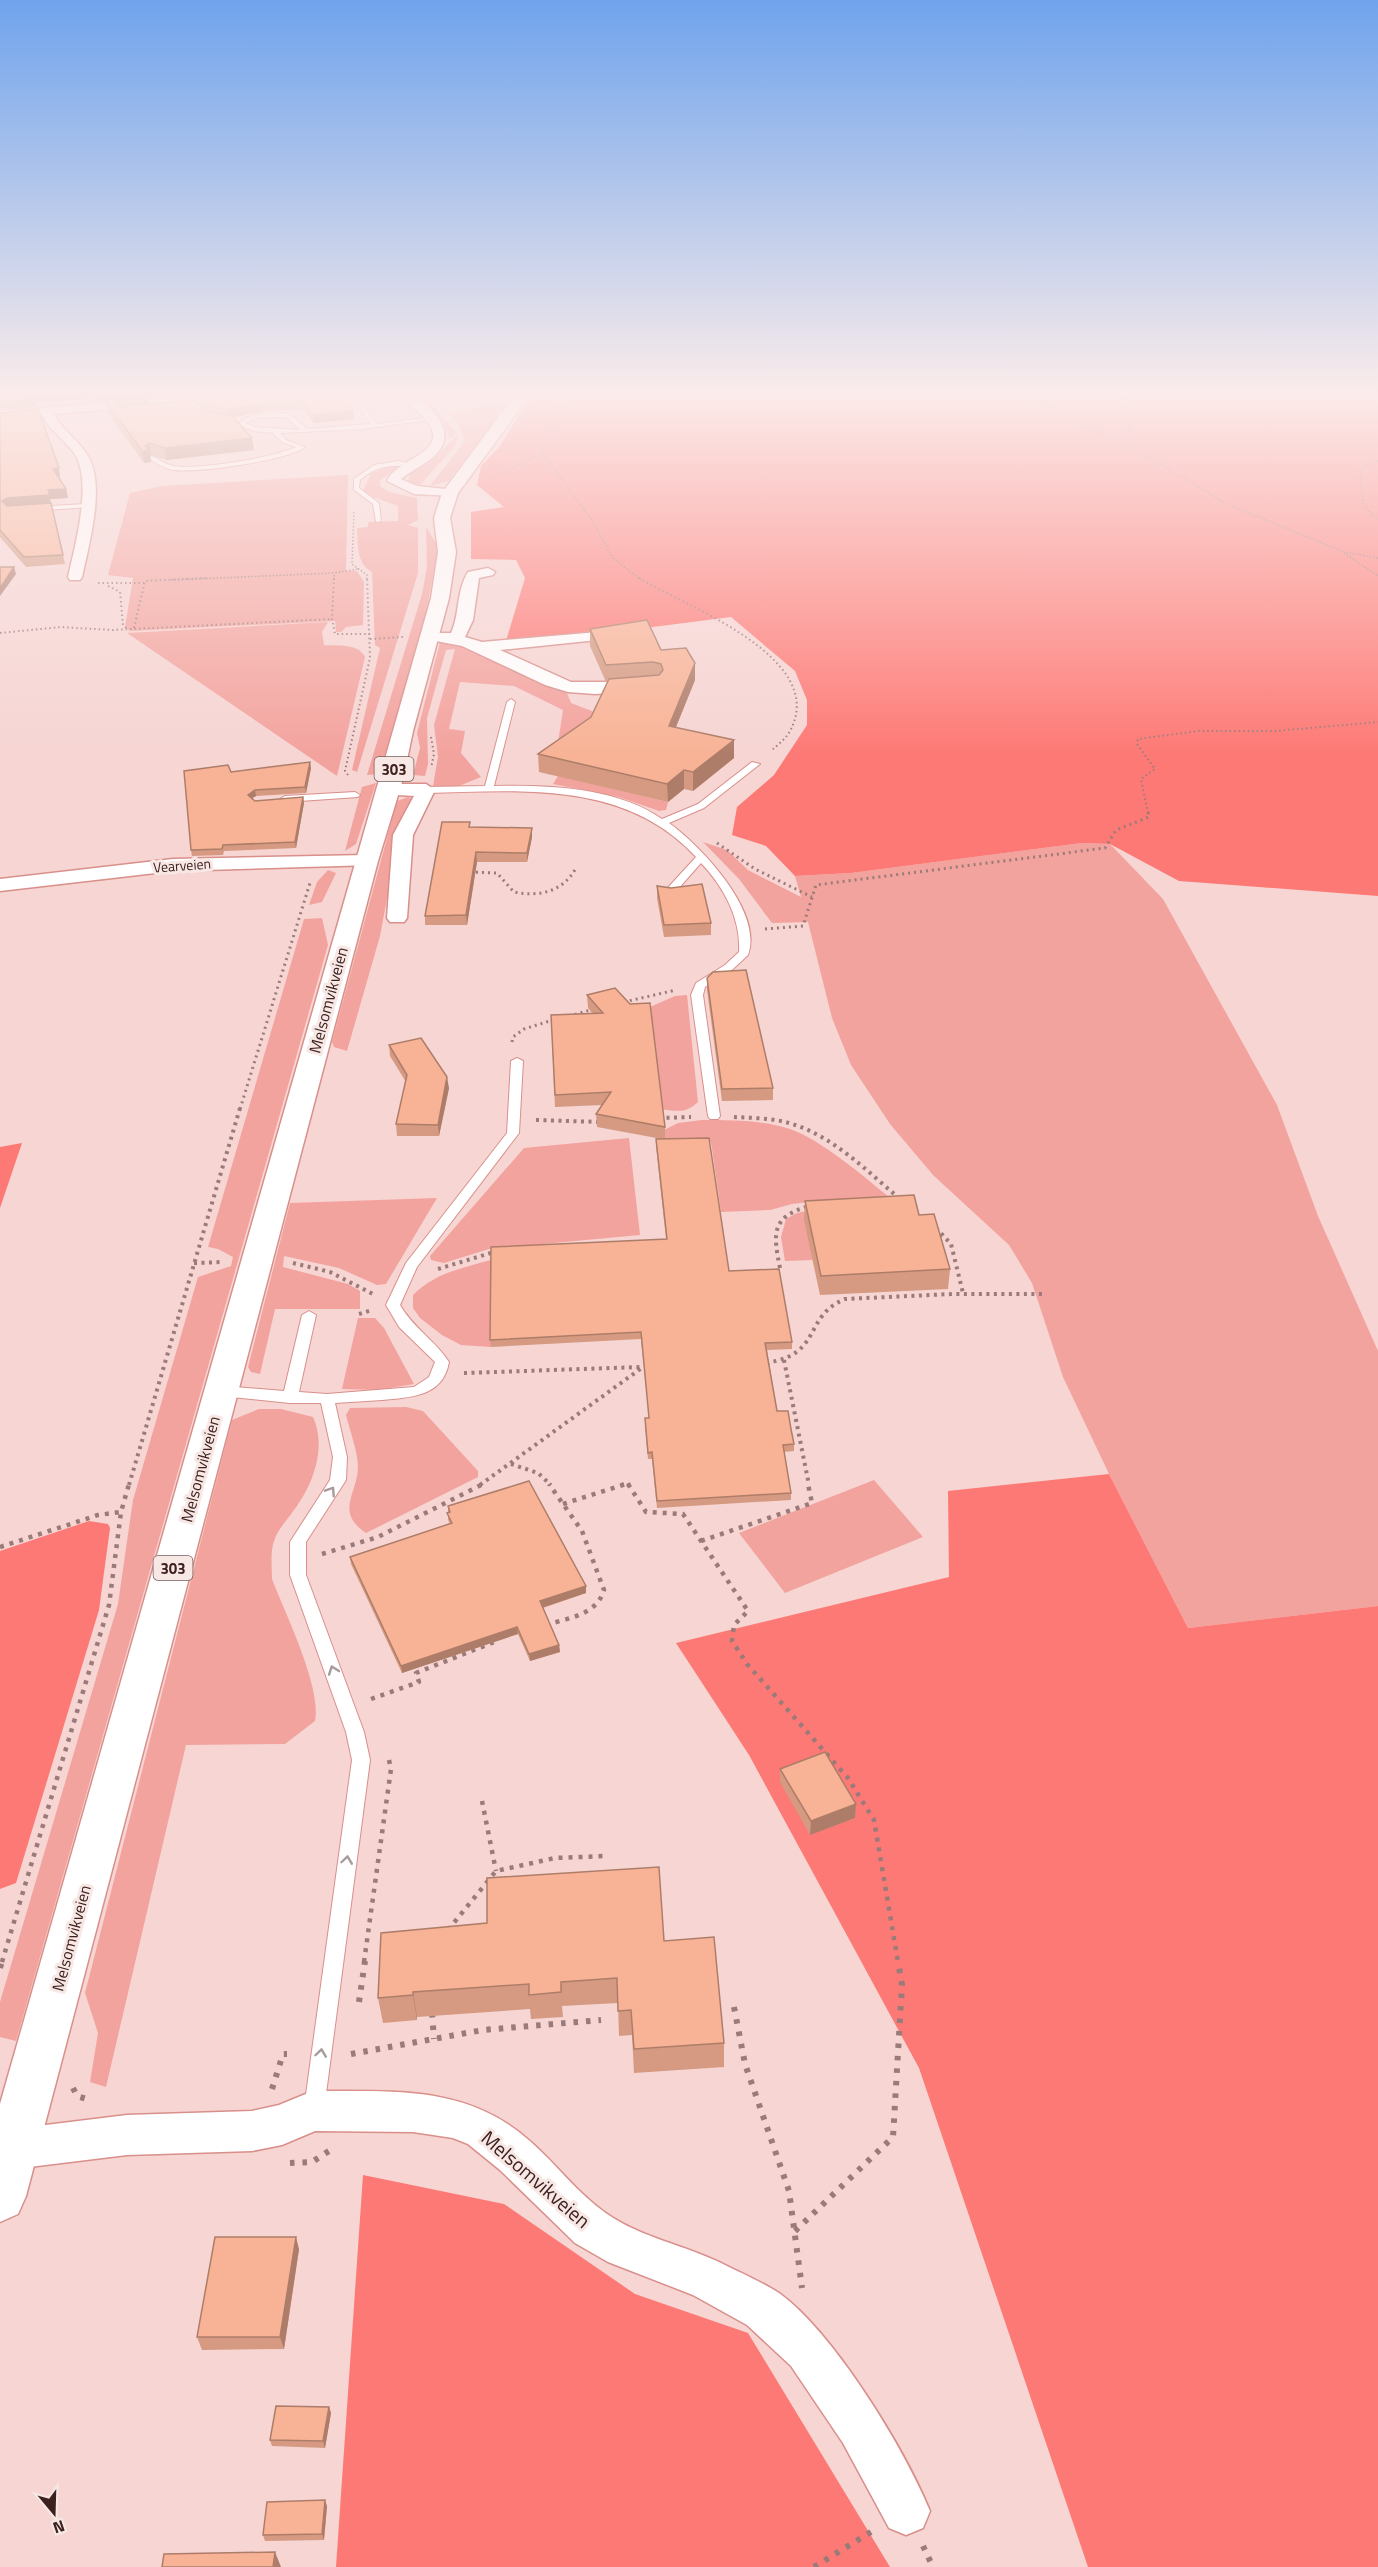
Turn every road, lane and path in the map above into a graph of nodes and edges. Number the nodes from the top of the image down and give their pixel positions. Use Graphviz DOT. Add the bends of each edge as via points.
graph roads {
  1 [pos="85,515"];
  2 [pos="355,515"];
  3 [pos="377,515"];
  4 [pos="443,515"];
  5 [pos="588,515"];
  6 [pos="1256,515"];
  7 [pos="378,521"];
  8 [pos="1344,552"];
  9 [pos="1378,558"];
  10 [pos="358,568"];
  11 [pos="488,572"];
  12 [pos="334,573"];
  13 [pos="1378,576"];
  14 [pos="75,577"];
  15 [pos="144,583"];
  16 [pos="100,584"];
  17 [pos="332,619"];
  18 [pos="127,628"];
  19 [pos="134,628"];
  20 [pos="632,631"];
  21 [pos="0,633"];
  22 [pos="370,636"];
  23 [pos="431,636"];
  24 [pos="456,638"];
  25 [pos="403,646"];
  26 [pos="482,647"];
  27 [pos="653,686"];
  28 [pos="511,702"];
  29 [pos="1378,722"];
  30 [pos="755,764"];
  31 [pos="489,789"];
  32 [pos="388,790"];
  33 [pos="426,790"];
  34 [pos="355,795"];
  35 [pos="278,799"];
  36 [pos="664,822"];
  37 [pos="682,836"];
  38 [pos="702,856"];
  39 [pos="326,860"];
  40 [pos="366,861"];
  41 [pos="576,868"];
  42 [pos="465,872"];
  43 [pos="0,885"];
  44 [pos="667,895"];
  45 [pos="812,897"];
  46 [pos="398,918"];
  47 [pos="744,930"];
  48 [pos="700,985"];
  49 [pos="614,1004"];
  50 [pos="604,1006"];
  51 [pos="517,1061"];
  52 [pos="714,1116"];
  53 [pos="515,1119"];
  54 [pos="649,1119"];
  55 [pos="608,1121"];
  56 [pos="897,1203"];
  57 [pos="817,1205"];
  58 [pos="929,1223"];
  59 [pos="501,1252"];
  60 [pos="223,1262"];
  61 [pos="194,1263"];
  62 [pos="293,1263"];
  63 [pos="780,1268"];
  64 [pos="406,1278"];
  65 [pos="963,1293"];
  66 [pos="1046,1294"];
  67 [pos="393,1305"];
  68 [pos="309,1315"];
  69 [pos="784,1360"];
  70 [pos="765,1363"];
  71 [pos="643,1367"];
  72 [pos="652,1367"];
  73 [pos="441,1373"];
  74 [pos="222,1391"];
  75 [pos="290,1398"];
  76 [pos="327,1399"];
  77 [pos="510,1464"];
  78 [pos="563,1504"];
  79 [pos="121,1512"];
  80 [pos="701,1541"];
  81 [pos="0,1546"];
  82 [pos="319,1555"];
  83 [pos="537,1627"];
  84 [pos="510,1635"];
  85 [pos="370,1699"];
  86 [pos="482,1801"];
  87 [pos="604,1856"];
  88 [pos="496,1871"];
  89 [pos="441,1939"];
  90 [pos="0,1968"];
  91 [pos="431,2002"];
  92 [pos="734,2007"];
  93 [pos="601,2020"];
  94 [pos="434,2039"];
  95 [pos="287,2054"];
  96 [pos="351,2054"];
  97 [pos="75,2077"];
  98 [pos="268,2092"];
  99 [pos="98,2100"];
  100 [pos="313,2111"];
  101 [pos="13,2149"];
  102 [pos="0,2196"];
  103 [pos="795,2231"];
  104 [pos="804,2299"];
  105 [pos="906,2511"];
  106 [pos="814,2567"];
  1 -- 14 [label="street"];
  2 -- 10 [label="path" via="352,564"];
  3 -- 7 [label="lane"];
  4 -- 23 [label="main road, Melsomvikveien / 303" via="446,571"];
  5 -- 30 [label="path" via="623,568 663,593 720,619 757,645 782,673 798,700 798,710 790,731"];
  6 -- 8 [label="path"];
  8 -- 9 [label="path"];
  8 -- 13 [label="path"];
  10 -- 12 [label="path"];
  10 -- 22 [label="path" via="367,575"];
  11 -- 24 [label="street" via="474,575 465,620"];
  12 -- 15 [label="path"];
  12 -- 17 [label="path"];
  14 -- 16 [label="path"];
  15 -- 16 [label="path"];
  15 -- 19 [label="path"];
  16 -- 18 [label="path" via="120,592 123,625"];
  17 -- 19 [label="path"];
  17 -- 22 [label="path" via="335,634"];
  18 -- 19 [label="path"];
  18 -- 21 [label="path" via="61,627"];
  20 -- 26 [label="street"];
  22 -- 25 [label="path" via="406,636"];
  22 -- 34 [label="path" via="370,658 345,771 360,780"];
  23 -- 24 [label="street"];
  23 -- 32 [label="main road, Melsomvikveien / 303"];
  24 -- 26 [label="street"];
  26 -- 27 [label="street" via="569,687"];
  28 -- 31 [label="lane"];
  29 -- 45 [label="path" via="1199,731 1138,739 1137,744 1155,769 1141,779 1149,817 1119,827 1108,836 1105,848 816,885"];
  30 -- 36 [label="lane" via="701,806"];
  31 -- 33 [label="lane"];
  31 -- 36 [label="lane" via="589,794 638,808"];
  32 -- 33 [label="street"];
  32 -- 40 [label="main road, Melsomvikveien / 303"];
  33 -- 46 [label="street" via="403,834"];
  34 -- 35 [label="lane"];
  36 -- 37 [label="lane"];
  37 -- 38 [label="lane"];
  37 -- 45 [label="path" via="722,844 755,869"];
  38 -- 44 [label="lane"];
  38 -- 47 [label="lane" via="726,892"];
  39 -- 40 [label="street, Vearveien"];
  39 -- 43 [label="street, Vearveien" via="173,865"];
  39 -- 61 [label="path" via="310,881 299,914"];
  40 -- 74 [label="main road, Melsomvikveien / 303"];
  41 -- 42 [label="path" via="564,884 538,894 514,892 496,873"];
  45 -- 47 [label="path" via="803,926"];
  47 -- 48 [label="lane" via="744,953"];
  48 -- 49 [label="path"];
  48 -- 52 [label="lane" via="697,995"];
  50 -- 51 [label="path" via="524,1029 513,1037 511,1045"];
  51 -- 53 [label="lane"];
  52 -- 54 [label="path"];
  52 -- 56 [label="path" via="777,1120 798,1126 856,1163 906,1203"];
  53 -- 55 [label="path"];
  53 -- 64 [label="lane" via="513,1133 411,1266"];
  57 -- 63 [label="path" via="790,1210 782,1216 775,1242"];
  58 -- 65 [label="path" via="951,1244"];
  59 -- 64 [label="path"];
  60 -- 61 [label="path"];
  61 -- 79 [label="path"];
  62 -- 67 [label="path" via="349,1280"];
  64 -- 67 [label="lane"];
  65 -- 66 [label="path"];
  65 -- 69 [label="path" via="845,1299 827,1307 811,1341 799,1354"];
  67 -- 73 [label="lane" via="404,1324 442,1362"];
  68 -- 75 [label="lane"];
  69 -- 70 [label="path"];
  69 -- 80 [label="path" via="812,1503"];
  71 -- 72 [label="path"];
  71 -- 73 [label="path"];
  71 -- 77 [label="path"];
  73 -- 76 [label="lane" via="417,1392"];
  74 -- 75 [label="lane"];
  74 -- 101 [label="main road, Melsomvikveien / 303"];
  75 -- 76 [label="lane"];
  100 -- 76 [label="lane, one-way" via="361,1760 356,1732 298,1575 298,1542 338,1480 340,1457"];
  77 -- 78 [label="path" via="544,1477"];
  77 -- 82 [label="path" via="486,1482 378,1537"];
  78 -- 80 [label="path" via="628,1483 646,1512 683,1514"];
  78 -- 83 [label="path" via="593,1560 604,1595 583,1612"];
  79 -- 81 [label="path" via="98,1515"];
  79 -- 90 [label="path" via="109,1605"];
  80 -- 103 [label="path" via="748,1611 734,1625 732,1641 747,1664 848,1778 874,1820 902,1985 893,2137"];
  84 -- 85 [label="path" via="416,1673 419,1682"];
  86 -- 88 [label="path"];
  87 -- 88 [label="path" via="555,1858"];
  88 -- 89 [label="path"];
  91 -- 94 [label="path"];
  92 -- 103 [label="path" via="745,2064 789,2191"];
  93 -- 94 [label="path" via="483,2030"];
  94 -- 96 [label="path"];
  95 -- 98 [label="path" via="283,2054 274,2087"];
  97 -- 99 [label="path" via="73,2088 77,2096"];
  100 -- 101 [label="street, Melsomvikveien" via="282,2125 252,2131 127,2135"];
  100 -- 105 [label="street, Melsomvikveien" via="413,2112 454,2118 483,2130 515,2155 590,2228 623,2247 705,2278 763,2309 807,2350 859,2427"];
  101 -- 102 [label="main road, Melsomvikveien / 303"];
  103 -- 104 [label="path"];
  105 -- 106 [label="path"];
}
